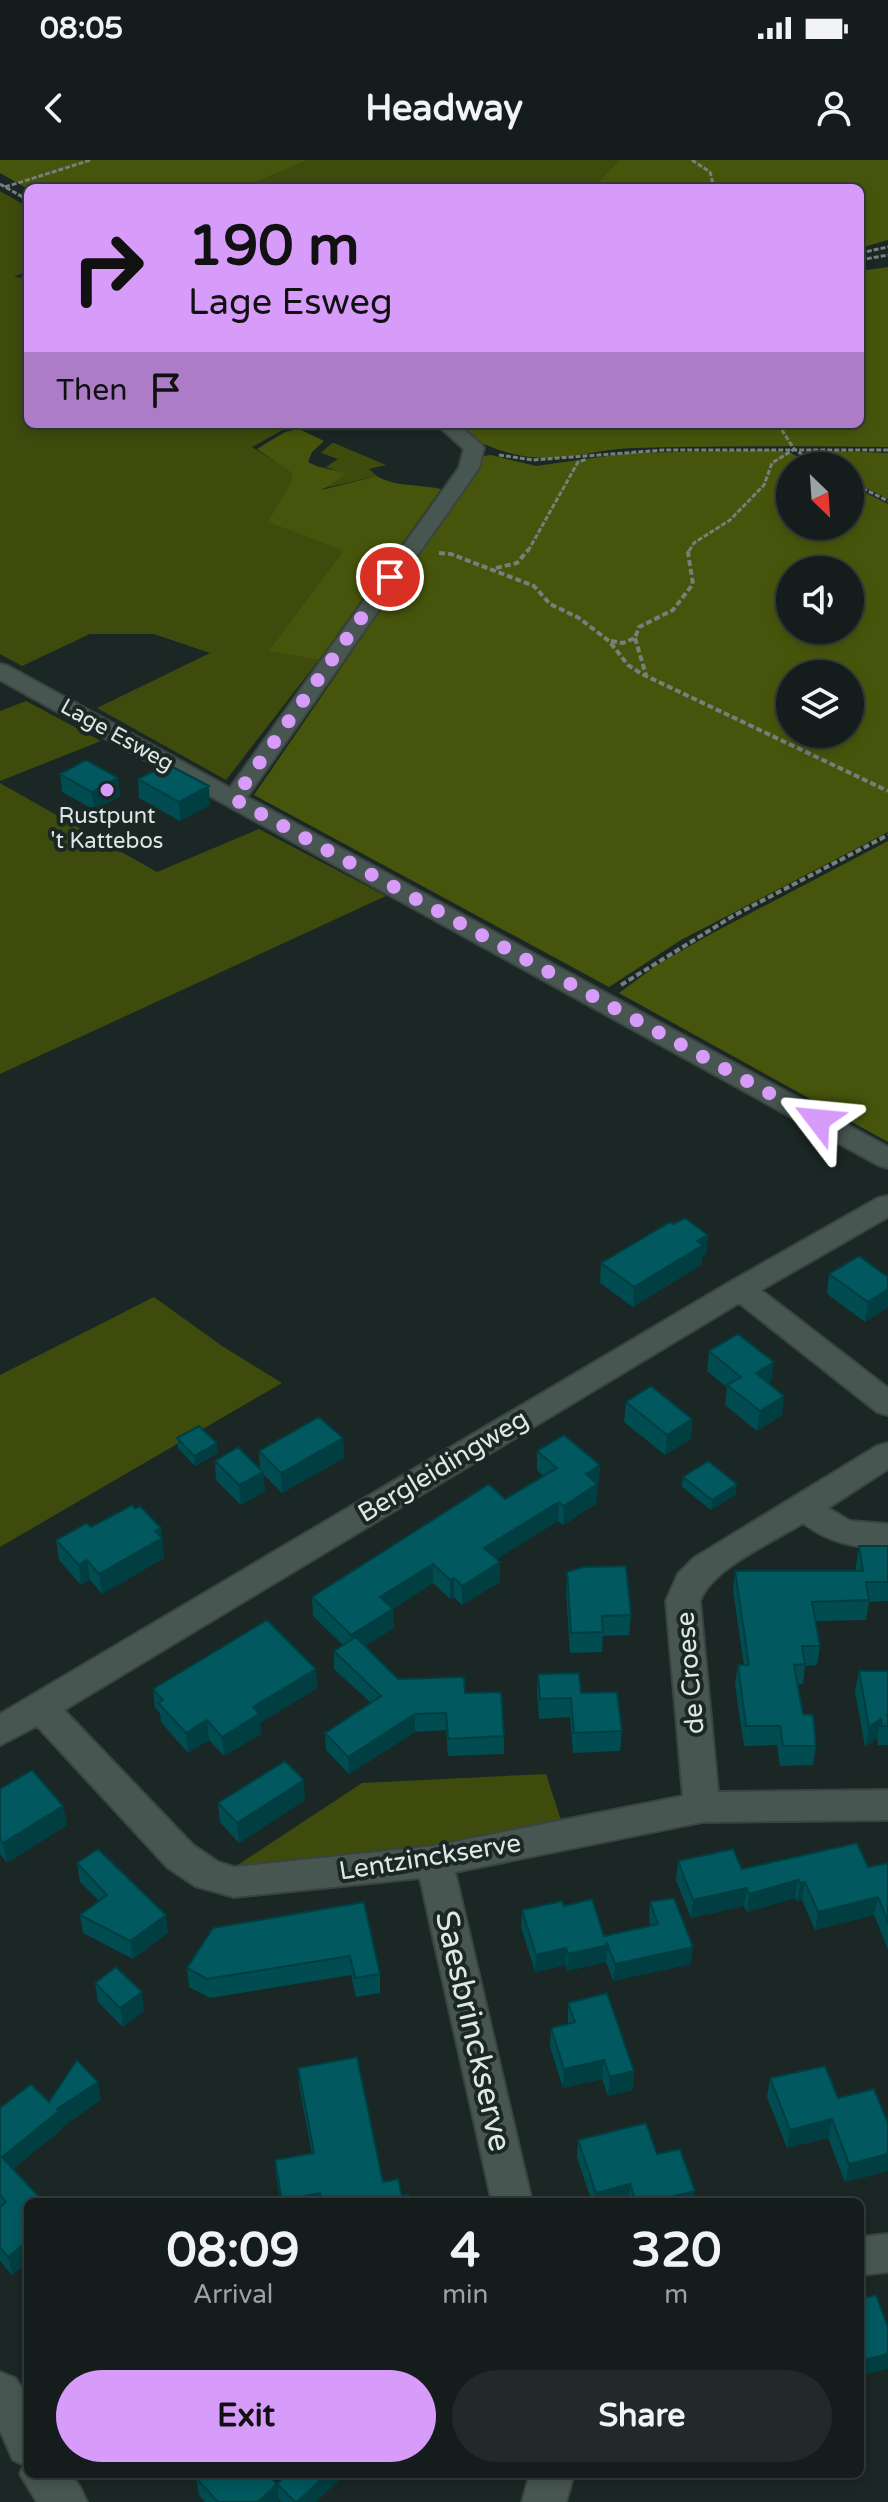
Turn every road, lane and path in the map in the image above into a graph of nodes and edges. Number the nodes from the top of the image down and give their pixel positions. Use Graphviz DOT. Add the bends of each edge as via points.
graph roads {
  1 [pos="91,160"];
  2 [pos="692,160"];
  3 [pos="0,184"];
  4 [pos="713,184"];
  5 [pos="5,187"];
  6 [pos="24,198"];
  7 [pos="888,247"];
  8 [pos="864,252"];
  9 [pos="888,255"];
  10 [pos="864,259"];
  11 [pos="451,428"];
  12 [pos="781,428"];
  13 [pos="474,448"];
  14 [pos="794,449"];
  15 [pos="888,450"];
  16 [pos="799,452"];
  17 [pos="601,454"];
  18 [pos="568,458"];
  19 [pos="578,462"];
  20 [pos="864,489"];
  21 [pos="888,501"];
  22 [pos="409,552"];
  23 [pos="513,565"];
  24 [pos="491,568"];
  25 [pos="515,578"];
  26 [pos="635,638"];
  27 [pos="609,641"];
  28 [pos="0,671"];
  29 [pos="646,676"];
  30 [pos="888,791"];
  31 [pos="234,799"];
  32 [pos="888,835"];
  33 [pos="603,1001"];
  34 [pos="888,1159"];
  35 [pos="888,1205"];
  36 [pos="740,1289"];
  37 [pos="888,1404"];
  38 [pos="888,1454"];
  39 [pos="805,1507"];
  40 [pos="888,1536"];
  41 [pos="40,1707"];
  42 [pos="0,1731"];
  43 [pos="888,1805"];
  44 [pos="702,1807"];
  45 [pos="434,1861"];
  46 [pos="511,2198"];
  47 [pos="888,2253"];
  48 [pos="864,2256"];
  49 [pos="0,2393"];
  50 [pos="24,2436"];
  51 [pos="45,2478"];
  52 [pos="551,2478"];
  53 [pos="65,2502"];
  54 [pos="544,2502"];
  1 -- 5 [label="path"];
  2 -- 4 [label="path" via="710,172"];
  3 -- 5 [label="path"];
  5 -- 6 [label="path"];
  7 -- 8 [label="path"];
  9 -- 10 [label="path"];
  11 -- 13 [label="street"];
  12 -- 14 [label="path"];
  13 -- 18 [label="path" via="533,462"];
  13 -- 22 [label="street" via="469,468"];
  14 -- 15 [label="path"];
  14 -- 16 [label="path"];
  14 -- 17 [label="path"];
  14 -- 26 [label="path" via="769,462 764,485 730,520 694,543 688,553 693,584 673,610 639,627"];
  17 -- 18 [label="path"];
  17 -- 19 [label="path"];
  18 -- 19 [label="path"];
  19 -- 23 [label="path" via="526,555"];
  20 -- 21 [label="path"];
  22 -- 24 [label="path" via="451,554"];
  22 -- 31 [label="street"];
  23 -- 24 [label="path"];
  23 -- 25 [label="path" via="510,572"];
  24 -- 25 [label="path"];
  25 -- 27 [label="path"];
  26 -- 27 [label="path"];
  26 -- 29 [label="path"];
  27 -- 29 [label="path" via="628,665"];
  28 -- 31 [label="street, Lage Esweg"];
  29 -- 30 [label="path"];
  31 -- 33 [label="street, Lage Esweg"];
  32 -- 33 [label="path" via="646,966"];
  33 -- 34 [label="street, Lage Esweg"];
  35 -- 36 [label="street, Bergleidingweg"];
  36 -- 37 [label="street"];
  36 -- 41 [label="street, Bergleidingweg"];
  38 -- 39 [label="street, de Croese"];
  39 -- 40 [label="street" via="834,1531"];
  39 -- 44 [label="street, de Croese" via="706,1567 690,1583 683,1601"];
  41 -- 42 [label="street, Bergleidingweg"];
  41 -- 45 [label="street, Lentzinckserve" via="180,1856 208,1875 234,1882"];
  43 -- 44 [label="street, Lentzinckserve"];
  44 -- 45 [label="street, Lentzinckserve"];
  45 -- 46 [label="street, Saesbrinckserve"];
  47 -- 48 [label="street"];
  49 -- 50 [label="street"];
  51 -- 53 [label="street"];
  52 -- 54 [label="street"];
}
